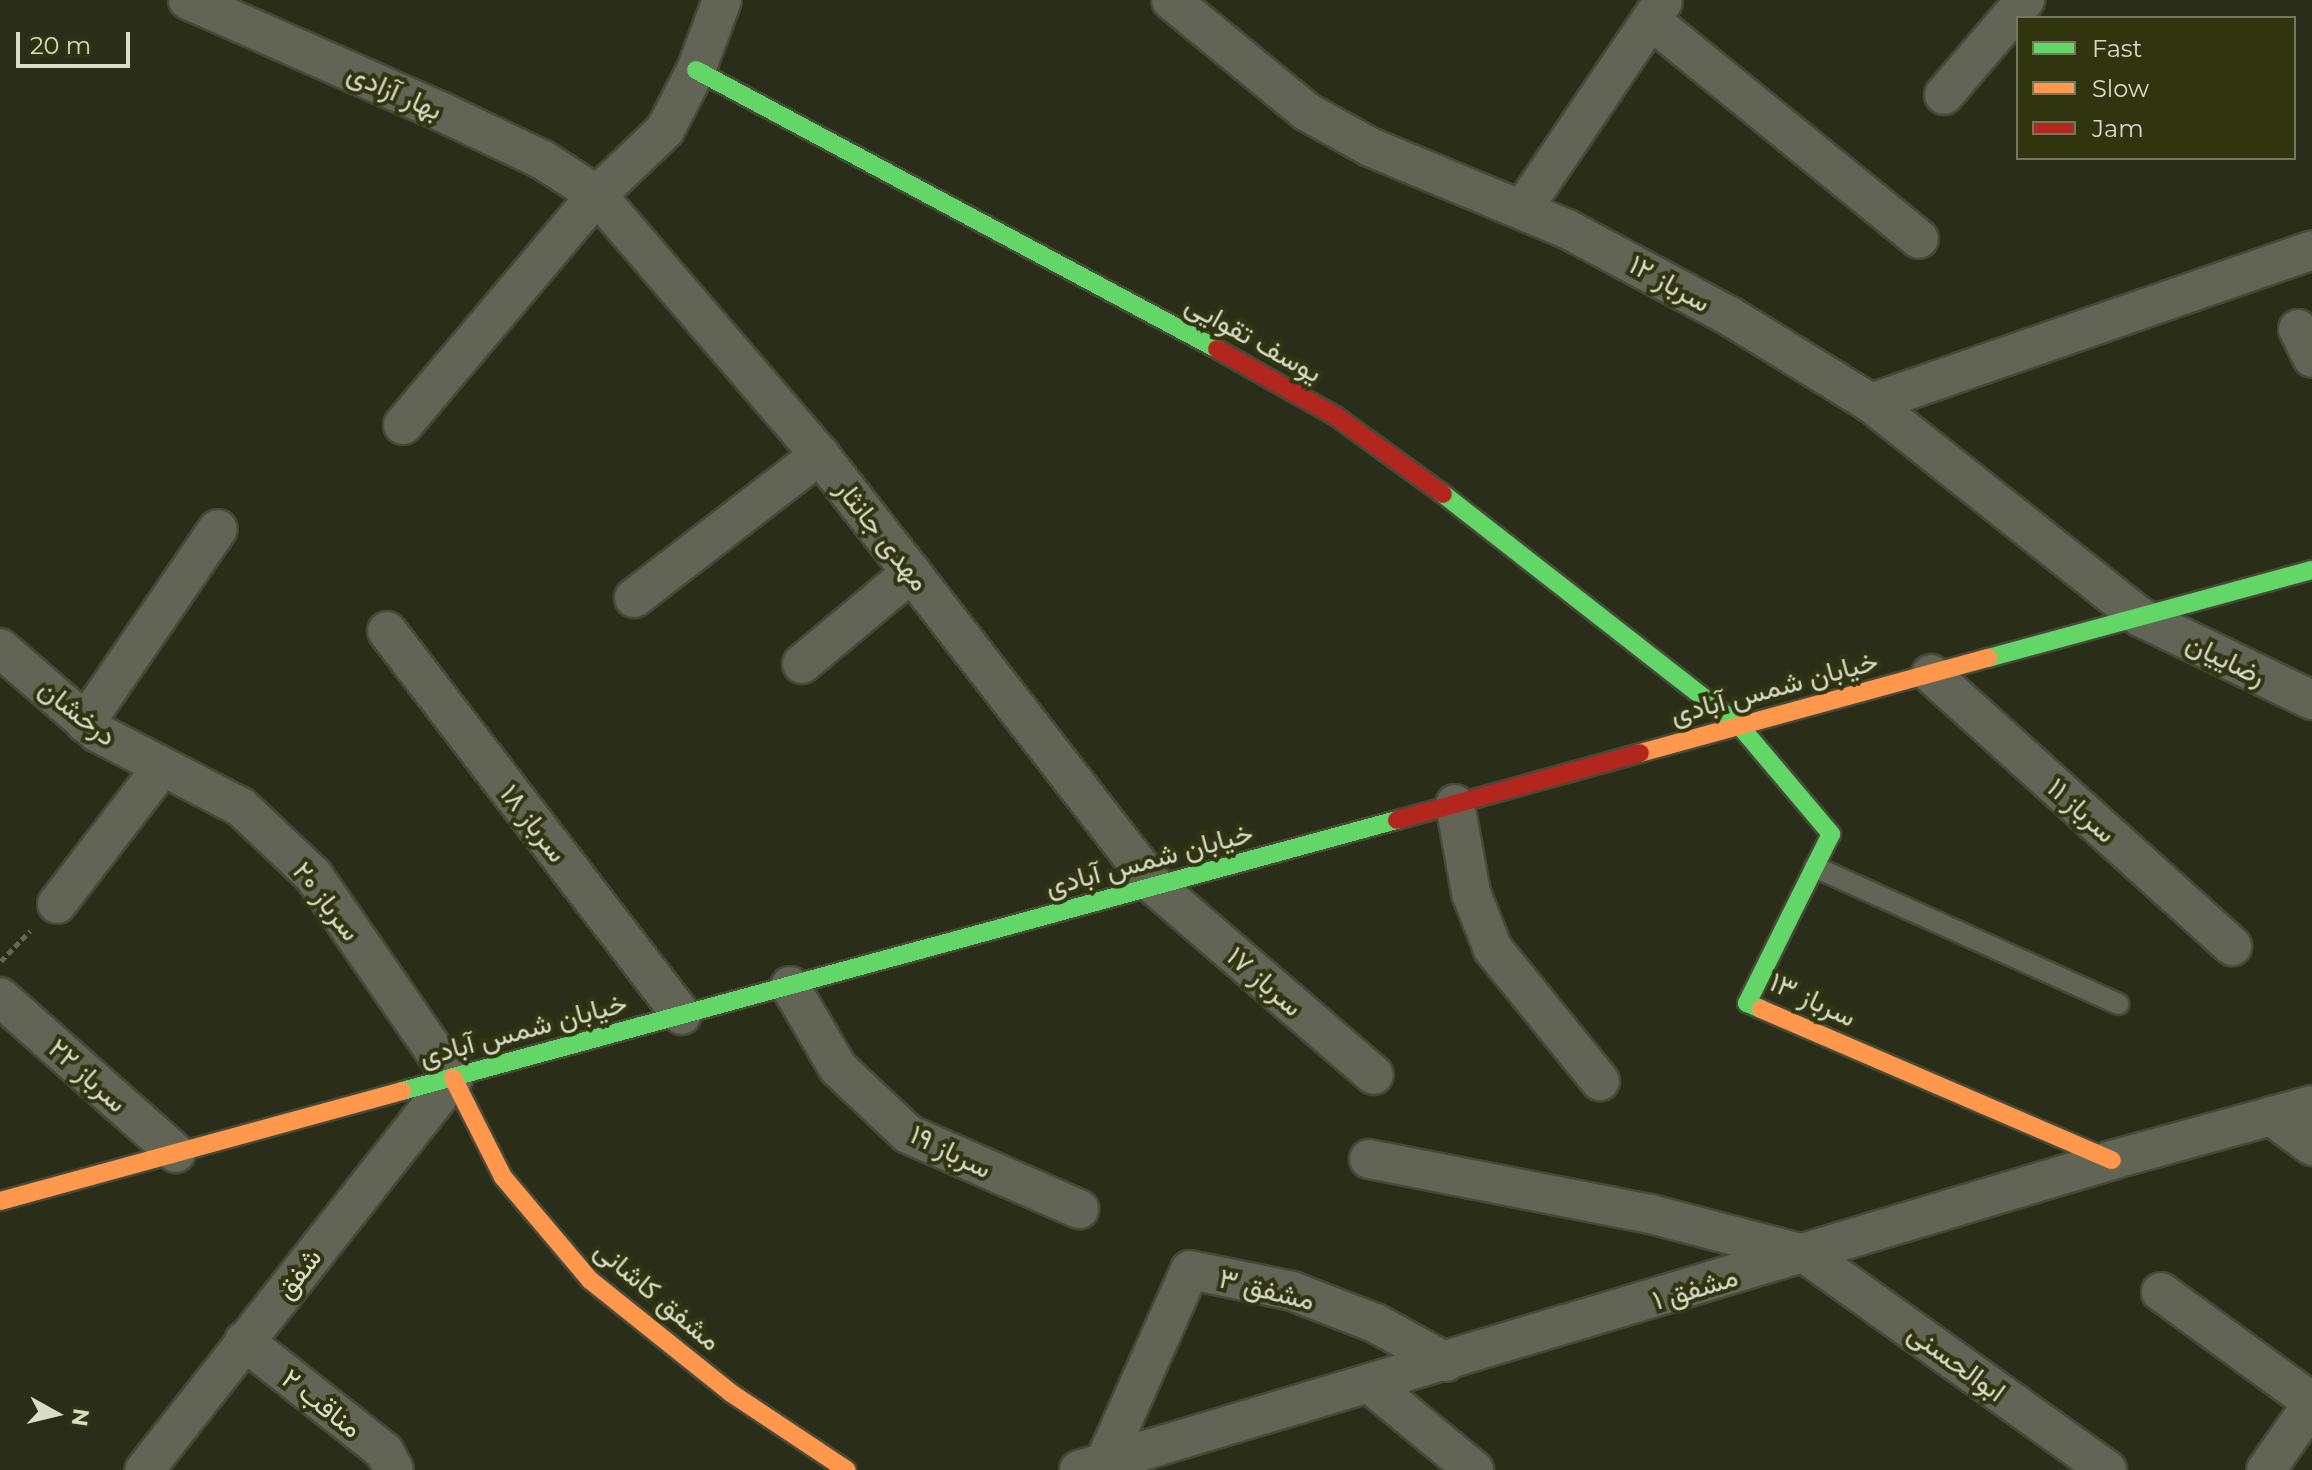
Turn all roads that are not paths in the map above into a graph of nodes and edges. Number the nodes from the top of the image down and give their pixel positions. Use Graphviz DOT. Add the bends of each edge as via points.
graph roads {
  1 [pos="188,0"];
  2 [pos="722,0"];
  3 [pos="2025,0"];
  4 [pos="1173,1"];
  5 [pos="1657,11"];
  6 [pos="696,70"];
  7 [pos="1944,95"];
  8 [pos="597,195"];
  9 [pos="1522,210"];
  10 [pos="1919,239"];
  11 [pos="2312,250"];
  12 [pos="1871,403"];
  13 [pos="403,425"];
  14 [pos="820,455"];
  15 [pos="218,529"];
  16 [pos="2312,570"];
  17 [pos="912,572"];
  18 [pos="634,598"];
  19 [pos="2140,617"];
  20 [pos="387,631"];
  21 [pos="0,648"];
  22 [pos="802,664"];
  23 [pos="1931,674"];
  24 [pos="2312,700"];
  25 [pos="85,723"];
  26 [pos="1739,725"];
  27 [pos="162,767"];
  28 [pos="1455,804"];
  29 [pos="1815,867"];
  30 [pos="1155,886"];
  31 [pos="57,904"];
  32 [pos="2232,946"];
  33 [pos="790,986"];
  34 [pos="0,997"];
  35 [pos="2119,1004"];
  36 [pos="682,1015"];
  37 [pos="1374,1075"];
  38 [pos="453,1078"];
  39 [pos="1600,1081"];
  40 [pos="2312,1105"];
  41 [pos="2271,1116"];
  42 [pos="2312,1146"];
  43 [pos="176,1153"];
  44 [pos="1369,1159"];
  45 [pos="2112,1160"];
  46 [pos="0,1201"];
  47 [pos="1079,1209"];
  48 [pos="1807,1255"];
  49 [pos="2161,1292"];
  50 [pos="244,1341"];
  51 [pos="1446,1362"];
  52 [pos="1370,1384"];
  53 [pos="2312,1403"];
  54 [pos="1092,1466"];
  55 [pos="144,1470"];
  56 [pos="394,1470"];
  57 [pos="847,1470"];
  58 [pos="1474,1470"];
  59 [pos="2107,1470"];
  60 [pos="2266,1470"];
  1 -- 8 [label="street, بهار آزادی" via="543,160"];
  2 -- 6 [label="street"];
  3 -- 7 [label="street"];
  4 -- 9 [label="street, سرباز ۱۲" via="1307,112 1370,147"];
  5 -- 9 [label="street"];
  5 -- 10 [label="street"];
  6 -- 8 [label="street" via="665,130"];
  6 -- 26 [label="street, یوسف تقوایی" via="1337,417 1414,470"];
  8 -- 13 [label="street"];
  8 -- 14 [label="street, مهدی جانثار"];
  9 -- 12 [label="street, سرباز ۱۲" via="1648,270"];
  11 -- 12 [label="street"];
  12 -- 19 [label="street, سرباز ۱۲"];
  14 -- 17 [label="street, مهدی جانثار"];
  14 -- 18 [label="street"];
  15 -- 25 [label="street"];
  16 -- 19 [label="street, خیابان شمس آبادی"];
  17 -- 22 [label="street"];
  17 -- 30 [label="street, مهدی جانثار"];
  19 -- 23 [label="street, خیابان شمس آبادی"];
  19 -- 24 [label="street, رضاییان"];
  20 -- 36 [label="street, سرباز ۱۸"];
  21 -- 25 [label="street, درخشان"];
  23 -- 26 [label="street, خیابان شمس آبادی"];
  23 -- 32 [label="street, سرباز ۱۱"];
  25 -- 27 [label="street, درخشان"];
  26 -- 28 [label="street, خیابان شمس آبادی"];
  26 -- 29 [label="street, سرباز ۱۳" via="1831,834"];
  27 -- 31 [label="street"];
  27 -- 38 [label="street, سرباز ۲۰" via="241,807 313,875"];
  28 -- 30 [label="street, خیابان شمس آبادی"];
  28 -- 39 [label="street" via="1471,893 1493,949"];
  29 -- 35 [label="lane"];
  29 -- 45 [label="street, سرباز ۱۳" via="1747,1003"];
  30 -- 33 [label="street, خیابان شمس آبادی"];
  30 -- 37 [label="street, سرباز ۱۷"];
  33 -- 36 [label="street, خیابان شمس آبادی"];
  33 -- 47 [label="street, سرباز ۱۹" via="838,1068 908,1134"];
  34 -- 43 [label="street, سرباز ۲۲"];
  36 -- 38 [label="street, خیابان شمس آبادی"];
  38 -- 43 [label="street, خیابان شمس آبادی"];
  38 -- 50 [label="street, شفق"];
  38 -- 57 [label="street, مشفق کاشانی" via="503,1177 590,1280 731,1393"];
  40 -- 41 [label="street, مشفق ۱"];
  41 -- 42 [label="street"];
  41 -- 45 [label="street, مشفق ۱"];
  43 -- 46 [label="street, خیابان شمس آبادی"];
  44 -- 48 [label="street" via="1650,1214"];
  45 -- 48 [label="street, مشفق ۱"];
  48 -- 51 [label="street, مشفق ۱"];
  48 -- 59 [label="street, ابوالحسنی"];
  49 -- 53 [label="street"];
  50 -- 55 [label="street, شفق"];
  50 -- 56 [label="street, مناقب ۲" via="384,1451"];
  51 -- 52 [label="street, مشفق ۱"];
  51 -- 54 [label="street, مشفق ۳" via="1375,1323 1292,1291 1190,1270"];
  52 -- 54 [label="street, مشفق ۱"];
  52 -- 58 [label="street"];
  53 -- 60 [label="street"];
}
